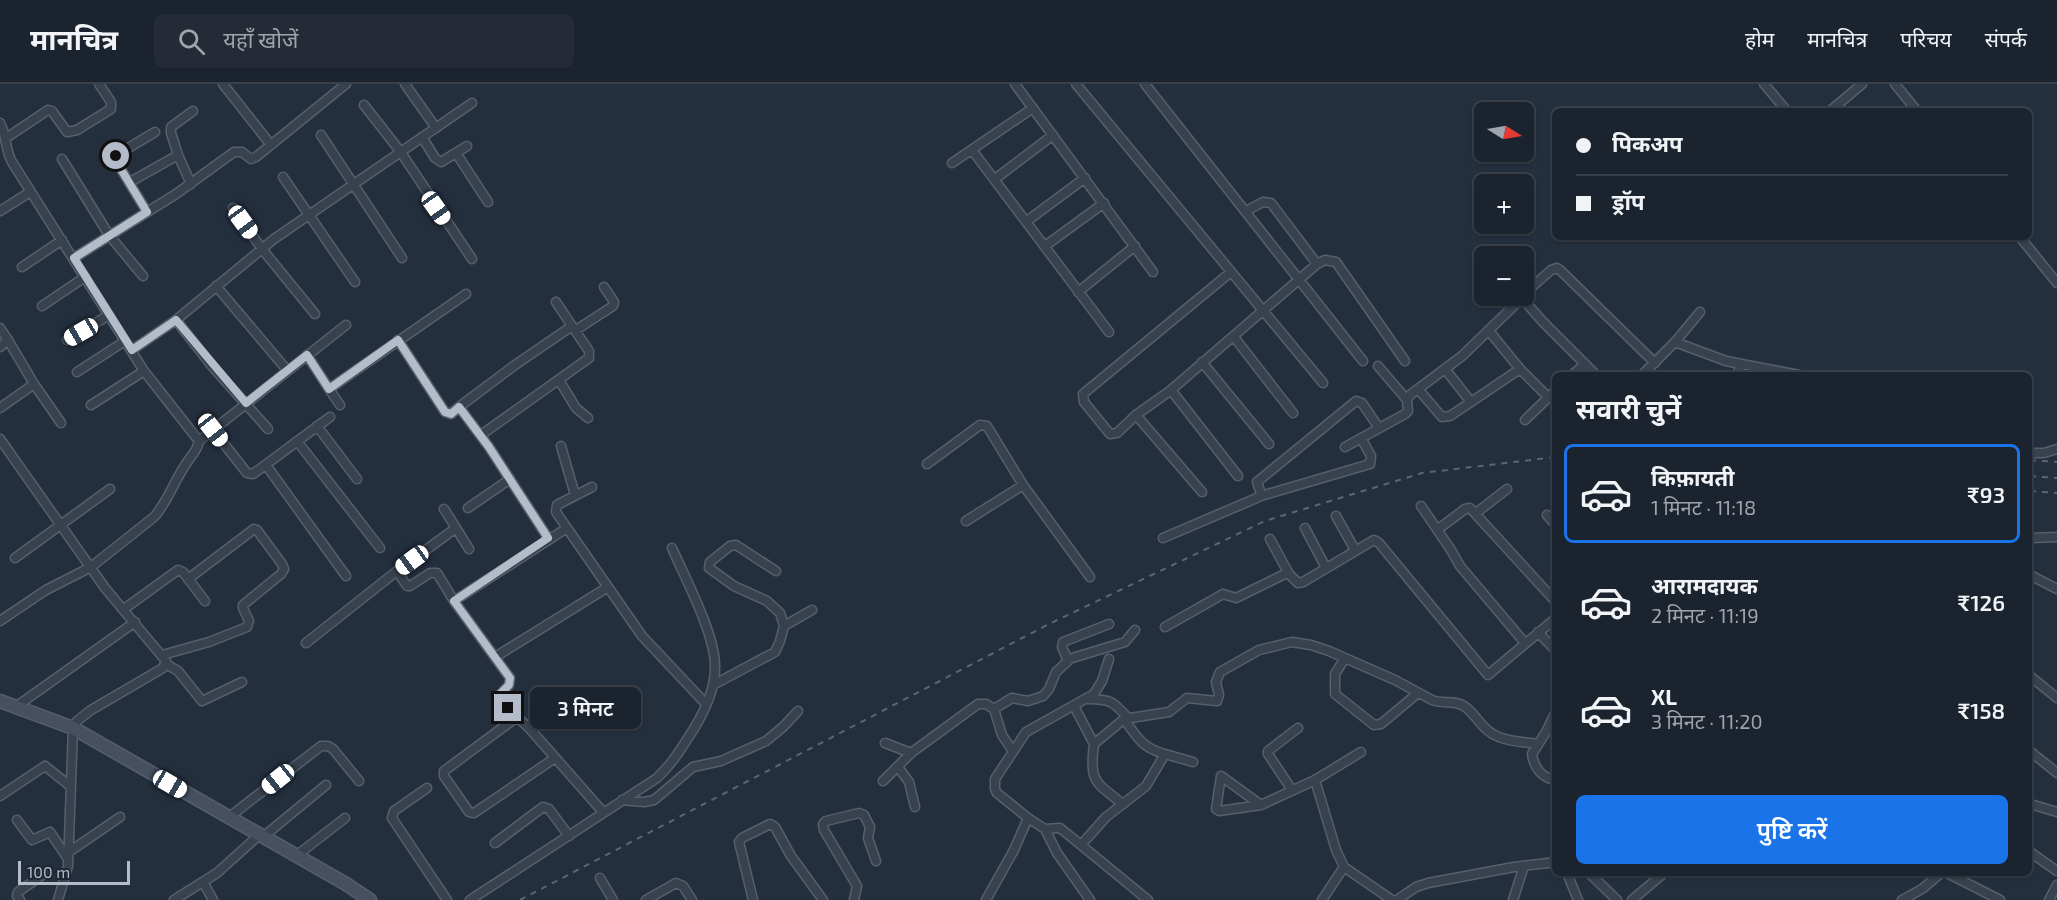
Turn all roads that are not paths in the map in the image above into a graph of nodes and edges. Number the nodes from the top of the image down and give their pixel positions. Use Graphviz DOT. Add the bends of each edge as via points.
graph roads {
  1 [pos="99,84"];
  2 [pos="224,84"];
  3 [pos="346,84"];
  4 [pos="1015,84"];
  5 [pos="1076,84"];
  6 [pos="1146,84"];
  7 [pos="1764,84"];
  8 [pos="1862,84"];
  9 [pos="1895,84"];
  10 [pos="408,85"];
  11 [pos="472,103"];
  12 [pos="364,105"];
  13 [pos="1033,108"];
  14 [pos="1784,108"];
  15 [pos="1834,108"];
  16 [pos="1915,108"];
  17 [pos="192,111"];
  18 [pos="0,123"];
  19 [pos="436,128"];
  20 [pos="154,132"];
  21 [pos="321,135"];
  22 [pos="1053,135"];
  23 [pos="422,137"];
  24 [pos="6,138"];
  25 [pos="271,145"];
  26 [pos="467,146"];
  27 [pos="972,150"];
  28 [pos="400,151"];
  29 [pos="456,153"];
  30 [pos="178,155"];
  31 [pos="62,159"];
  32 [pos="952,164"];
  33 [pos="283,177"];
  34 [pos="1085,178"];
  35 [pos="995,179"];
  36 [pos="130,182"];
  37 [pos="353,183"];
  38 [pos="191,184"];
  39 [pos="30,192"];
  40 [pos="488,202"];
  41 [pos="1104,203"];
  42 [pos="233,208"];
  43 [pos="0,211"];
  44 [pos="1245,211"];
  45 [pos="147,212"];
  46 [pos="309,214"];
  47 [pos="1027,221"];
  48 [pos="109,235"];
  49 [pos="62,240"];
  50 [pos="2022,240"];
  51 [pos="1045,246"];
  52 [pos="1135,246"];
  53 [pos="262,249"];
  54 [pos="74,258"];
  55 [pos="402,258"];
  56 [pos="472,259"];
  57 [pos="1317,264"];
  58 [pos="22,267"];
  59 [pos="1153,272"];
  60 [pos="1231,272"];
  61 [pos="143,276"];
  62 [pos="85,277"];
  63 [pos="1299,278"];
  64 [pos="355,282"];
  65 [pos="2057,282"];
  66 [pos="1534,285"];
  67 [pos="216,286"];
  68 [pos="604,287"];
  69 [pos="1078,292"];
  70 [pos="466,294"];
  71 [pos="556,302"];
  72 [pos="42,306"];
  73 [pos="1513,306"];
  74 [pos="1530,306"];
  75 [pos="1264,309"];
  76 [pos="1700,312"];
  77 [pos="315,314"];
  78 [pos="109,315"];
  79 [pos="176,320"];
  80 [pos="346,325"];
  81 [pos="0,327"];
  82 [pos="574,328"];
  83 [pos="1489,331"];
  84 [pos="1109,332"];
  85 [pos="1234,337"];
  86 [pos="8,340"];
  87 [pos="67,340"];
  88 [pos="398,340"];
  89 [pos="125,341"];
  90 [pos="1675,342"];
  91 [pos="0,347"];
  92 [pos="132,350"];
  93 [pos="307,355"];
  94 [pos="1363,361"];
  95 [pos="1406,361"];
  96 [pos="1202,362"];
  97 [pos="1655,363"];
  98 [pos="1585,364"];
  99 [pos="1741,364"];
  100 [pos="1378,366"];
  101 [pos="1445,369"];
  102 [pos="1520,369"];
  103 [pos="287,370"];
  104 [pos="144,371"];
  105 [pos="77,372"];
  106 [pos="1576,372"];
  107 [pos="1593,372"];
  108 [pos="1645,372"];
  109 [pos="1738,372"];
  110 [pos="1788,372"];
  111 [pos="559,380"];
  112 [pos="1323,382"];
  113 [pos="34,384"];
  114 [pos="329,389"];
  115 [pos="1418,389"];
  116 [pos="1171,390"];
  117 [pos="1552,394"];
  118 [pos="1548,397"];
  119 [pos="1407,400"];
  120 [pos="1472,402"];
  121 [pos="246,403"];
  122 [pos="92,405"];
  123 [pos="340,405"];
  124 [pos="459,407"];
  125 [pos="0,408"];
  126 [pos="1293,412"];
  127 [pos="1136,415"];
  128 [pos="330,417"];
  129 [pos="588,418"];
  130 [pos="1525,420"];
  131 [pos="61,423"];
  132 [pos="317,426"];
  133 [pos="1379,428"];
  134 [pos="268,429"];
  135 [pos="213,430"];
  136 [pos="481,435"];
  137 [pos="1361,438"];
  138 [pos="0,439"];
  139 [pos="199,441"];
  140 [pos="297,441"];
  141 [pos="1269,444"];
  142 [pos="561,446"];
  143 [pos="1345,447"];
  144 [pos="2057,449"];
  145 [pos="2032,453"];
  146 [pos="927,464"];
  147 [pos="266,465"];
  148 [pos="1238,476"];
  149 [pos="357,479"];
  150 [pos="510,479"];
  151 [pos="1023,485"];
  152 [pos="592,487"];
  153 [pos="110,489"];
  154 [pos="1507,489"];
  155 [pos="1202,492"];
  156 [pos="575,495"];
  157 [pos="1261,496"];
  158 [pos="1421,506"];
  159 [pos="468,508"];
  160 [pos="444,509"];
  161 [pos="1476,513"];
  162 [pos="1547,515"];
  163 [pos="1336,516"];
  164 [pos="966,520"];
  165 [pos="1552,521"];
  166 [pos="62,524"];
  167 [pos="456,528"];
  168 [pos="567,528"];
  169 [pos="1305,528"];
  170 [pos="1437,530"];
  171 [pos="2057,537"];
  172 [pos="548,538"];
  173 [pos="1162,538"];
  174 [pos="2032,538"];
  175 [pos="1270,539"];
  176 [pos="380,548"];
  177 [pos="672,548"];
  178 [pos="469,549"];
  179 [pos="1355,550"];
  180 [pos="15,558"];
  181 [pos="92,567"];
  182 [pos="1326,568"];
  183 [pos="397,571"];
  184 [pos="776,571"];
  185 [pos="1289,574"];
  186 [pos="346,576"];
  187 [pos="2032,576"];
  188 [pos="1090,577"];
  189 [pos="188,579"];
  190 [pos="608,587"];
  191 [pos="2057,589"];
  192 [pos="1552,598"];
  193 [pos="205,601"];
  194 [pos="454,601"];
  195 [pos="124,609"];
  196 [pos="812,610"];
  197 [pos="0,621"];
  198 [pos="1552,621"];
  199 [pos="135,622"];
  200 [pos="1109,624"];
  201 [pos="784,626"];
  202 [pos="1165,627"];
  203 [pos="1135,630"];
  204 [pos="1538,632"];
  205 [pos="306,643"];
  206 [pos="1525,643"];
  207 [pos="1552,647"];
  208 [pos="162,655"];
  209 [pos="495,657"];
  210 [pos="1345,658"];
  211 [pos="1069,659"];
  212 [pos="1109,659"];
  213 [pos="166,664"];
  214 [pos="2032,678"];
  215 [pos="242,682"];
  216 [pos="713,685"];
  217 [pos="1418,693"];
  218 [pos="2057,698"];
  219 [pos="1087,699"];
  220 [pos="0,701"];
  221 [pos="706,704"];
  222 [pos="17,706"];
  223 [pos="1074,706"];
  224 [pos="994,709"];
  225 [pos="798,711"];
  226 [pos="517,717"];
  227 [pos="1126,718"];
  228 [pos="1552,718"];
  229 [pos="73,728"];
  230 [pos="1298,728"];
  231 [pos="885,743"];
  232 [pos="1094,744"];
  233 [pos="1538,744"];
  234 [pos="1012,750"];
  235 [pos="1361,752"];
  236 [pos="911,753"];
  237 [pos="1165,754"];
  238 [pos="2032,754"];
  239 [pos="555,758"];
  240 [pos="1193,762"];
  241 [pos="898,767"];
  242 [pos="2057,773"];
  243 [pos="1552,779"];
  244 [pos="1315,780"];
  245 [pos="359,781"];
  246 [pos="883,781"];
  247 [pos="326,785"];
  248 [pos="70,786"];
  249 [pos="427,788"];
  250 [pos="1292,790"];
  251 [pos="0,796"];
  252 [pos="621,800"];
  253 [pos="1123,804"];
  254 [pos="1261,805"];
  255 [pos="2032,805"];
  256 [pos="915,807"];
  257 [pos="603,812"];
  258 [pos="2057,812"];
  259 [pos="120,818"];
  260 [pos="228,818"];
  261 [pos="345,818"];
  262 [pos="1028,818"];
  263 [pos="17,820"];
  264 [pos="1045,828"];
  265 [pos="261,836"];
  266 [pos="569,836"];
  267 [pos="495,843"];
  268 [pos="1081,845"];
  269 [pos="2032,853"];
  270 [pos="69,856"];
  271 [pos="296,856"];
  272 [pos="876,861"];
  273 [pos="1552,862"];
  274 [pos="1524,866"];
  275 [pos="1344,867"];
  276 [pos="2057,871"];
  277 [pos="44,874"];
  278 [pos="1568,876"];
  279 [pos="1592,876"];
  280 [pos="1660,876"];
  281 [pos="1937,876"];
  282 [pos="1953,876"];
  283 [pos="600,878"];
  284 [pos="202,882"];
  285 [pos="2057,885"];
  286 [pos="20,900"];
  287 [pos="59,900"];
  288 [pos="174,900"];
  289 [pos="213,900"];
  290 [pos="370,900"];
  291 [pos="447,900"];
  292 [pos="470,900"];
  293 [pos="613,900"];
  294 [pos="645,900"];
  295 [pos="692,900"];
  296 [pos="753,900"];
  297 [pos="823,900"];
  298 [pos="854,900"];
  299 [pos="986,900"];
  300 [pos="1090,900"];
  301 [pos="1148,900"];
  302 [pos="1322,900"];
  303 [pos="1392,900"];
  304 [pos="1397,900"];
  305 [pos="1513,900"];
  306 [pos="1578,900"];
  307 [pos="1617,900"];
  308 [pos="1632,900"];
  309 [pos="1902,900"];
  310 [pos="2000,900"];
  311 [pos="2049,900"];
  1 -- 24 [label="street" via="111,102 111,109 77,130 67,132 48,110"];
  2 -- 25 [label="street"];
  3 -- 25 [label="street"];
  4 -- 13 [label="street"];
  5 -- 60 [label="street"];
  6 -- 44 [label="street"];
  7 -- 14 [label="street"];
  8 -- 15 [label="street"];
  9 -- 16 [label="street"];
  10 -- 19 [label="street"];
  11 -- 19 [label="street"];
  12 -- 28 [label="street"];
  13 -- 22 [label="street"];
  13 -- 27 [label="street"];
  17 -- 30 [label="street" via="171,127"];
  18 -- 24 [label="street"];
  19 -- 23 [label="street"];
  20 -- 36 [label="street" via="116,154 116,161"];
  21 -- 37 [label="street"];
  22 -- 34 [label="street"];
  22 -- 35 [label="street"];
  23 -- 28 [label="street"];
  23 -- 29 [label="street" via="438,161"];
  24 -- 39 [label="street" via="9,159"];
  25 -- 38 [label="street" via="252,159 234,152"];
  26 -- 29 [label="street"];
  27 -- 32 [label="street"];
  27 -- 35 [label="street"];
  28 -- 37 [label="street"];
  28 -- 56 [label="street"];
  29 -- 40 [label="street"];
  30 -- 36 [label="street"];
  30 -- 38 [label="street"];
  31 -- 48 [label="street"];
  33 -- 46 [label="street"];
  34 -- 41 [label="street"];
  34 -- 47 [label="street"];
  35 -- 47 [label="street"];
  36 -- 45 [label="street"];
  37 -- 46 [label="street"];
  37 -- 55 [label="street"];
  38 -- 45 [label="street"];
  39 -- 43 [label="street"];
  39 -- 49 [label="street"];
  41 -- 51 [label="street"];
  41 -- 52 [label="street"];
  42 -- 53 [label="street"];
  44 -- 57 [label="street" via="1263,202 1272,203"];
  44 -- 63 [label="street"];
  45 -- 48 [label="street"];
  46 -- 53 [label="street"];
  46 -- 64 [label="street"];
  47 -- 51 [label="street"];
  48 -- 54 [label="street"];
  48 -- 61 [label="street"];
  49 -- 54 [label="street"];
  49 -- 58 [label="street"];
  50 -- 65 [label="street"];
  51 -- 69 [label="street"];
  52 -- 59 [label="street"];
  52 -- 69 [label="street"];
  53 -- 67 [label="street"];
  53 -- 77 [label="street"];
  54 -- 62 [label="street"];
  57 -- 63 [label="street"];
  57 -- 95 [label="street" via="1331,260 1339,265"];
  60 -- 75 [label="street"];
  60 -- 127 [label="street" via="1083,394 1084,402 1110,434 1117,433"];
  62 -- 72 [label="street"];
  62 -- 78 [label="street"];
  63 -- 75 [label="street"];
  63 -- 94 [label="street"];
  66 -- 97 [label="street" via="1557,268"];
  67 -- 79 [label="street"];
  67 -- 103 [label="street"];
  68 -- 82 [label="street" via="613,306"];
  69 -- 84 [label="street"];
  70 -- 88 [label="street"];
  71 -- 82 [label="street"];
  73 -- 83 [label="street"];
  74 -- 98 [label="street"];
  75 -- 85 [label="street"];
  75 -- 112 [label="street"];
  76 -- 90 [label="street"];
  78 -- 87 [label="street"];
  78 -- 89 [label="street"];
  79 -- 92 [label="street"];
  79 -- 121 [label="street"];
  80 -- 93 [label="street"];
  81 -- 86 [label="street"];
  82 -- 111 [label="street" via="590,356"];
  82 -- 124 [label="street" via="514,365"];
  83 -- 101 [label="street"];
  83 -- 102 [label="street"];
  85 -- 96 [label="street"];
  85 -- 126 [label="street"];
  86 -- 91 [label="street"];
  86 -- 113 [label="street"];
  88 -- 114 [label="street"];
  88 -- 124 [label="street" via="445,412 451,414"];
  89 -- 92 [label="street"];
  89 -- 105 [label="street"];
  90 -- 97 [label="street"];
  90 -- 99 [label="street"];
  92 -- 104 [label="street"];
  93 -- 103 [label="street"];
  93 -- 114 [label="street"];
  96 -- 116 [label="street"];
  96 -- 141 [label="street"];
  97 -- 108 [label="street"];
  98 -- 106 [label="street"];
  98 -- 107 [label="street"];
  99 -- 109 [label="street"];
  99 -- 110 [label="street"];
  100 -- 119 [label="street"];
  101 -- 115 [label="street"];
  101 -- 120 [label="street"];
  102 -- 118 [label="street"];
  102 -- 120 [label="street"];
  103 -- 121 [label="street"];
  104 -- 122 [label="street"];
  104 -- 139 [label="street"];
  111 -- 129 [label="street" via="576,408"];
  111 -- 136 [label="street"];
  113 -- 125 [label="street"];
  113 -- 131 [label="street"];
  114 -- 123 [label="street"];
  115 -- 119 [label="street"];
  115 -- 120 [label="street" via="1442,417"];
  116 -- 127 [label="street"];
  116 -- 148 [label="street"];
  117 -- 118 [label="street"];
  118 -- 130 [label="street"];
  119 -- 133 [label="street" via="1408,411"];
  121 -- 134 [label="street"];
  121 -- 135 [label="street"];
  124 -- 136 [label="street"];
  127 -- 155 [label="street"];
  128 -- 132 [label="street"];
  132 -- 140 [label="street"];
  132 -- 149 [label="street"];
  133 -- 137 [label="street"];
  133 -- 157 [label="street" via="1362,403 1356,401 1257,482"];
  135 -- 139 [label="street"];
  135 -- 147 [label="street" via="248,473"];
  136 -- 150 [label="street"];
  137 -- 143 [label="street"];
  137 -- 157 [label="street" via="1371,456 1370,464"];
  138 -- 166 [label="street"];
  139 -- 181 [label="street" via="157,513"];
  140 -- 147 [label="street"];
  140 -- 176 [label="street"];
  142 -- 156 [label="street"];
  144 -- 145 [label="street"];
  146 -- 151 [label="street" via="982,424 987,426"];
  147 -- 186 [label="street"];
  150 -- 159 [label="street"];
  150 -- 172 [label="street"];
  151 -- 164 [label="street"];
  151 -- 188 [label="street"];
  152 -- 156 [label="street"];
  153 -- 166 [label="street"];
  154 -- 161 [label="street"];
  156 -- 168 [label="street" via="555,509"];
  157 -- 173 [label="street"];
  158 -- 170 [label="street"];
  160 -- 167 [label="street"];
  161 -- 170 [label="street" via="1466,508"];
  161 -- 192 [label="street"];
  162 -- 165 [label="street"];
  163 -- 179 [label="street"];
  166 -- 180 [label="street"];
  166 -- 181 [label="street"];
  167 -- 178 [label="street"];
  167 -- 183 [label="street"];
  168 -- 172 [label="street"];
  168 -- 190 [label="street"];
  169 -- 182 [label="street"];
  170 -- 206 [label="street" via="1460,566"];
  171 -- 174 [label="street"];
  172 -- 194 [label="street"];
  175 -- 185 [label="street"];
  177 -- 216 [label="street" via="712,645"];
  179 -- 182 [label="street"];
  179 -- 206 [label="street" via="1374,540 1379,543 1488,675"];
  181 -- 195 [label="street"];
  181 -- 197 [label="street" via="46,590"];
  182 -- 185 [label="street" via="1300,584"];
  183 -- 194 [label="street" via="407,586 437,573"];
  183 -- 205 [label="street"];
  184 -- 201 [label="street" via="733,545 709,565 734,586 772,604"];
  185 -- 202 [label="street" via="1236,598 1223,594"];
  187 -- 191 [label="street"];
  189 -- 193 [label="street"];
  189 -- 195 [label="street" via="180,570 176,571"];
  189 -- 208 [label="street" via="254,529 284,569 243,605 247,626"];
  190 -- 209 [label="street"];
  190 -- 221 [label="street" via="648,644"];
  194 -- 209 [label="street"];
  195 -- 199 [label="street"];
  196 -- 201 [label="street"];
  198 -- 204 [label="street"];
  199 -- 208 [label="street"];
  199 -- 222 [label="street"];
  200 -- 211 [label="street" via="1063,642"];
  201 -- 216 [label="street" via="775,652"];
  203 -- 211 [label="street" via="1125,642"];
  204 -- 206 [label="street"];
  204 -- 207 [label="street"];
  208 -- 213 [label="street"];
  209 -- 226 [label="street" via="510,681 498,698"];
  210 -- 217 [label="street"];
  210 -- 217 [label="street" via="1335,674 1335,694 1374,725 1381,724"];
  210 -- 227 [label="street" via="1301,643 1270,646 1250,653 1220,672 1217,701 1184,699 1169,712"];
  211 -- 224 [label="street" via="1056,672 1043,696 1031,701 1012,699"];
  212 -- 219 [label="street" via="1098,688"];
  213 -- 215 [label="street" via="178,670 202,701"];
  213 -- 229 [label="street" via="91,710"];
  214 -- 218 [label="street"];
  216 -- 221 [label="street"];
  217 -- 233 [label="street" via="1439,702 1465,706 1485,729 1498,737"];
  219 -- 223 [label="street"];
  219 -- 227 [label="street" via="1112,702"];
  220 -- 222 [label="main road"];
  221 -- 252 [label="street" via="692,733 664,771"];
  222 -- 229 [label="main road"];
  223 -- 232 [label="street"];
  223 -- 234 [label="street" via="1026,732"];
  224 -- 234 [label="street" via="1002,735"];
  224 -- 236 [label="street" via="978,704"];
  225 -- 252 [label="street" via="766,741 721,761 693,766 654,800"];
  226 -- 239 [label="street"];
  226 -- 239 [label="street" via="444,771 469,812 474,813"];
  227 -- 232 [label="street"];
  227 -- 237 [label="street" via="1144,746"];
  228 -- 233 [label="street"];
  229 -- 248 [label="street"];
  229 -- 260 [label="main road"];
  230 -- 250 [label="street" via="1268,751"];
  231 -- 236 [label="street"];
  232 -- 253 [label="street" via="1094,777"];
  233 -- 243 [label="street" via="1532,754 1533,762 1542,775"];
  234 -- 262 [label="street" via="995,779 994,789"];
  235 -- 244 [label="street"];
  236 -- 241 [label="street"];
  237 -- 240 [label="street"];
  237 -- 253 [label="street" via="1146,786"];
  238 -- 242 [label="street"];
  239 -- 257 [label="street"];
  241 -- 246 [label="street"];
  241 -- 256 [label="street" via="909,782"];
  244 -- 250 [label="street"];
  244 -- 275 [label="street"];
  245 -- 260 [label="street" via="333,749 321,746"];
  247 -- 265 [label="street"];
  248 -- 251 [label="street" via="45,766"];
  248 -- 270 [label="street"];
  249 -- 291 [label="street" via="394,811 392,818"];
  250 -- 254 [label="street"];
  252 -- 257 [label="street"];
  253 -- 268 [label="street"];
  254 -- 254 [label="street" via="1217,810 1221,776 1224,776"];
  255 -- 258 [label="street"];
  257 -- 266 [label="street"];
  259 -- 270 [label="street"];
  260 -- 265 [label="main road"];
  261 -- 271 [label="street"];
  262 -- 264 [label="street"];
  262 -- 299 [label="street"];
  263 -- 270 [label="street" via="32,840 50,832"];
  264 -- 268 [label="street" via="1060,828"];
  264 -- 300 [label="street" via="1057,853"];
  265 -- 271 [label="main road"];
  265 -- 284 [label="street"];
  266 -- 267 [label="street" via="545,806"];
  266 -- 292 [label="street"];
  268 -- 301 [label="street"];
  269 -- 276 [label="street"];
  270 -- 287 [label="street"];
  271 -- 290 [label="main road"];
  272 -- 298 [label="street" via="864,815 858,813 823,824 857,886"];
  273 -- 274 [label="street"];
  274 -- 304 [label="street" via="1428,883"];
  274 -- 305 [label="street"];
  275 -- 302 [label="street"];
  275 -- 303 [label="street"];
  277 -- 286 [label="street" via="18,892"];
  278 -- 306 [label="street"];
  279 -- 307 [label="street"];
  280 -- 308 [label="street"];
  281 -- 309 [label="street"];
  282 -- 310 [label="street"];
  283 -- 293 [label="street"];
  284 -- 288 [label="street"];
  284 -- 289 [label="street"];
  285 -- 311 [label="street"];
  294 -- 295 [label="street" via="676,883 684,886"];
  296 -- 297 [label="street" via="739,842 770,824"];
}
